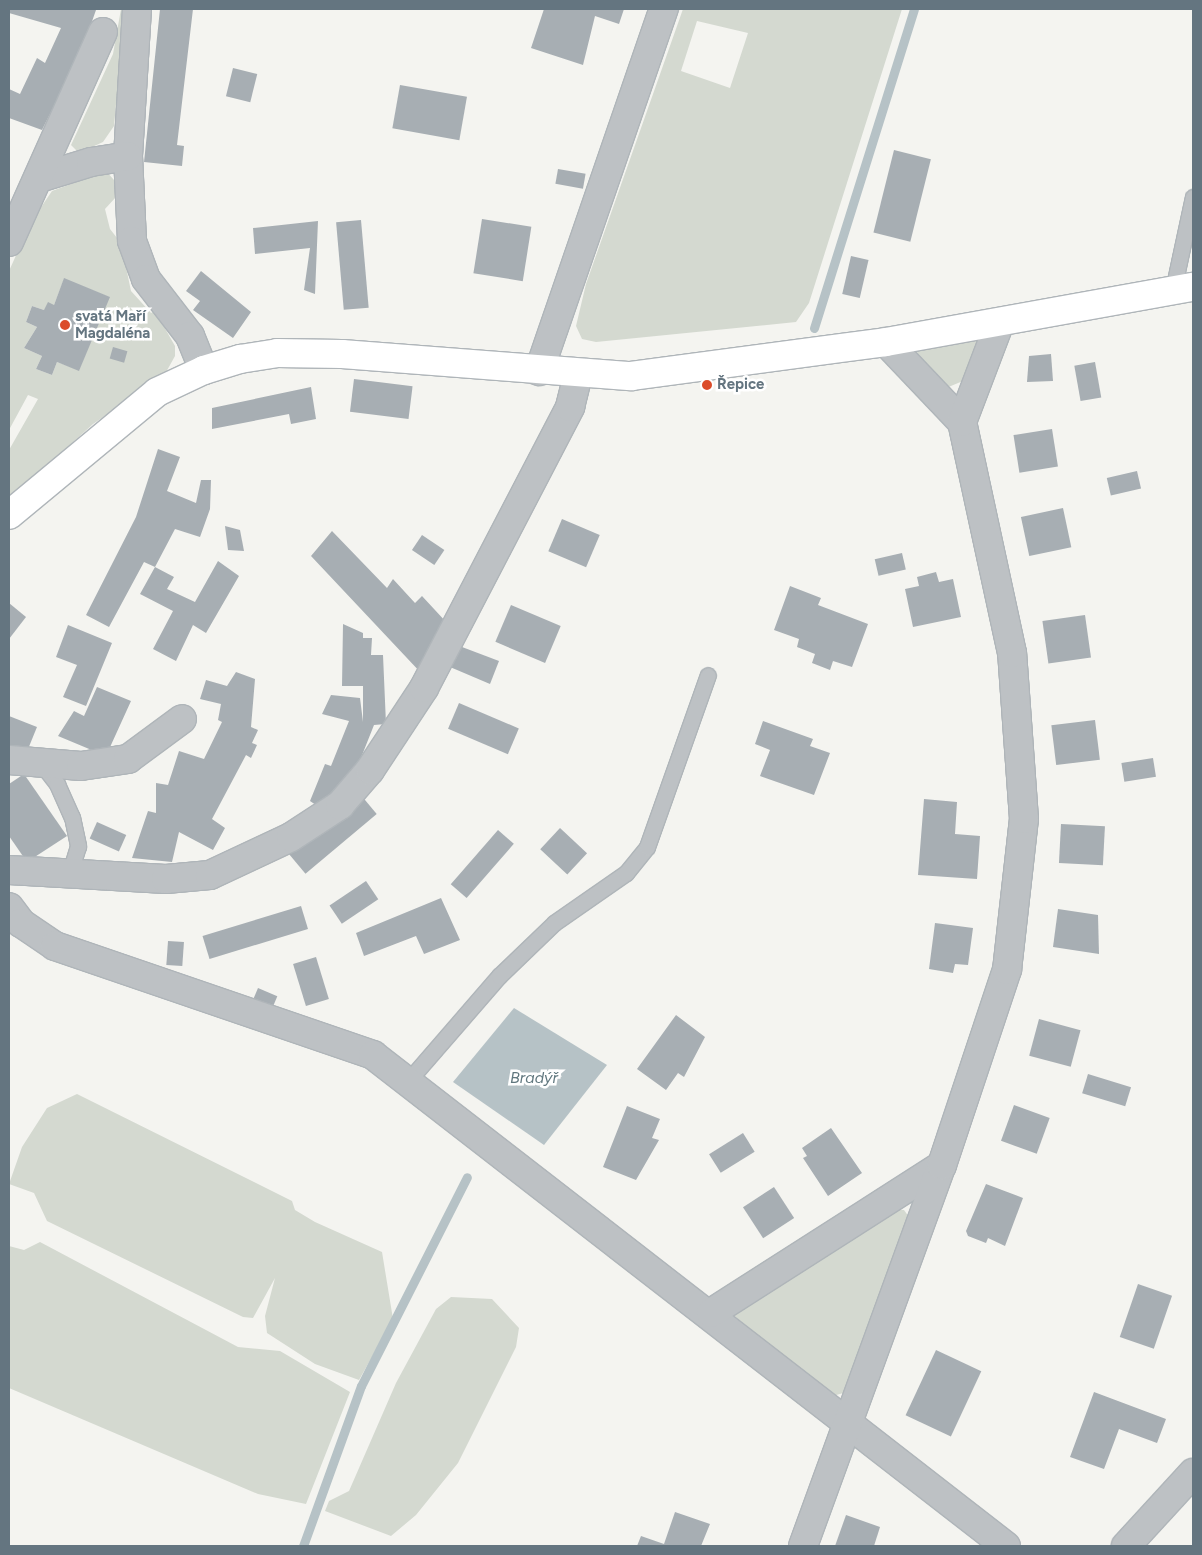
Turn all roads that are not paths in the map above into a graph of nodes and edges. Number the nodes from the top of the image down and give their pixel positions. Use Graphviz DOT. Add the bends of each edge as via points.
graph roads {
  1 [pos="137,9"];
  2 [pos="664,9"];
  3 [pos="103,32"];
  4 [pos="128,156"];
  5 [pos="39,178"];
  6 [pos="1193,197"];
  7 [pos="9,242"];
  8 [pos="1183,288"];
  9 [pos="1000,322"];
  10 [pos="886,342"];
  11 [pos="204,370"];
  12 [pos="539,371"];
  13 [pos="578,375"];
  14 [pos="962,422"];
  15 [pos="9,515"];
  16 [pos="708,675"];
  17 [pos="182,719"];
  18 [pos="9,760"];
  19 [pos="40,762"];
  20 [pos="9,870"];
  21 [pos="70,873"];
  22 [pos="9,907"];
  23 [pos="408,1081"];
  24 [pos="942,1165"];
  25 [pos="710,1313"];
  26 [pos="848,1427"];
  27 [pos="1193,1473"];
  28 [pos="803,1546"];
  29 [pos="1006,1546"];
  30 [pos="1126,1546"];
  1 -- 4 [label="street"];
  2 -- 12 [label="street"];
  3 -- 5 [label="street"];
  4 -- 5 [label="street" via="91,162"];
  4 -- 11 [label="street" via="132,240 139,262 158,299 190,336"];
  5 -- 7 [label="street"];
  6 -- 8 [label="lane"];
  8 -- 9 [label="street"];
  9 -- 10 [label="street"];
  9 -- 14 [label="street"];
  10 -- 13 [label="street" via="631,376"];
  10 -- 14 [label="street"];
  11 -- 12 [label="street" via="278,353"];
  11 -- 15 [label="street" via="157,392 114,423"];
  12 -- 13 [label="street"];
  13 -- 21 [label="street" via="570,407 424,688 354,791 292,837 210,875 166,879"];
  14 -- 24 [label="street" via="1012,653 1024,819 1007,970"];
  16 -- 23 [label="lane" via="647,847 626,873 554,923 513,963"];
  17 -- 19 [label="street" via="128,759 81,766"];
  18 -- 19 [label="street"];
  19 -- 21 [label="lane" via="57,784 72,817 78,846"];
  20 -- 21 [label="street"];
  22 -- 23 [label="street" via="21,923 55,946 373,1055"];
  23 -- 25 [label="street"];
  24 -- 25 [label="street"];
  24 -- 26 [label="street"];
  25 -- 26 [label="street"];
  26 -- 28 [label="street"];
  26 -- 29 [label="street"];
  27 -- 30 [label="street"];
}
